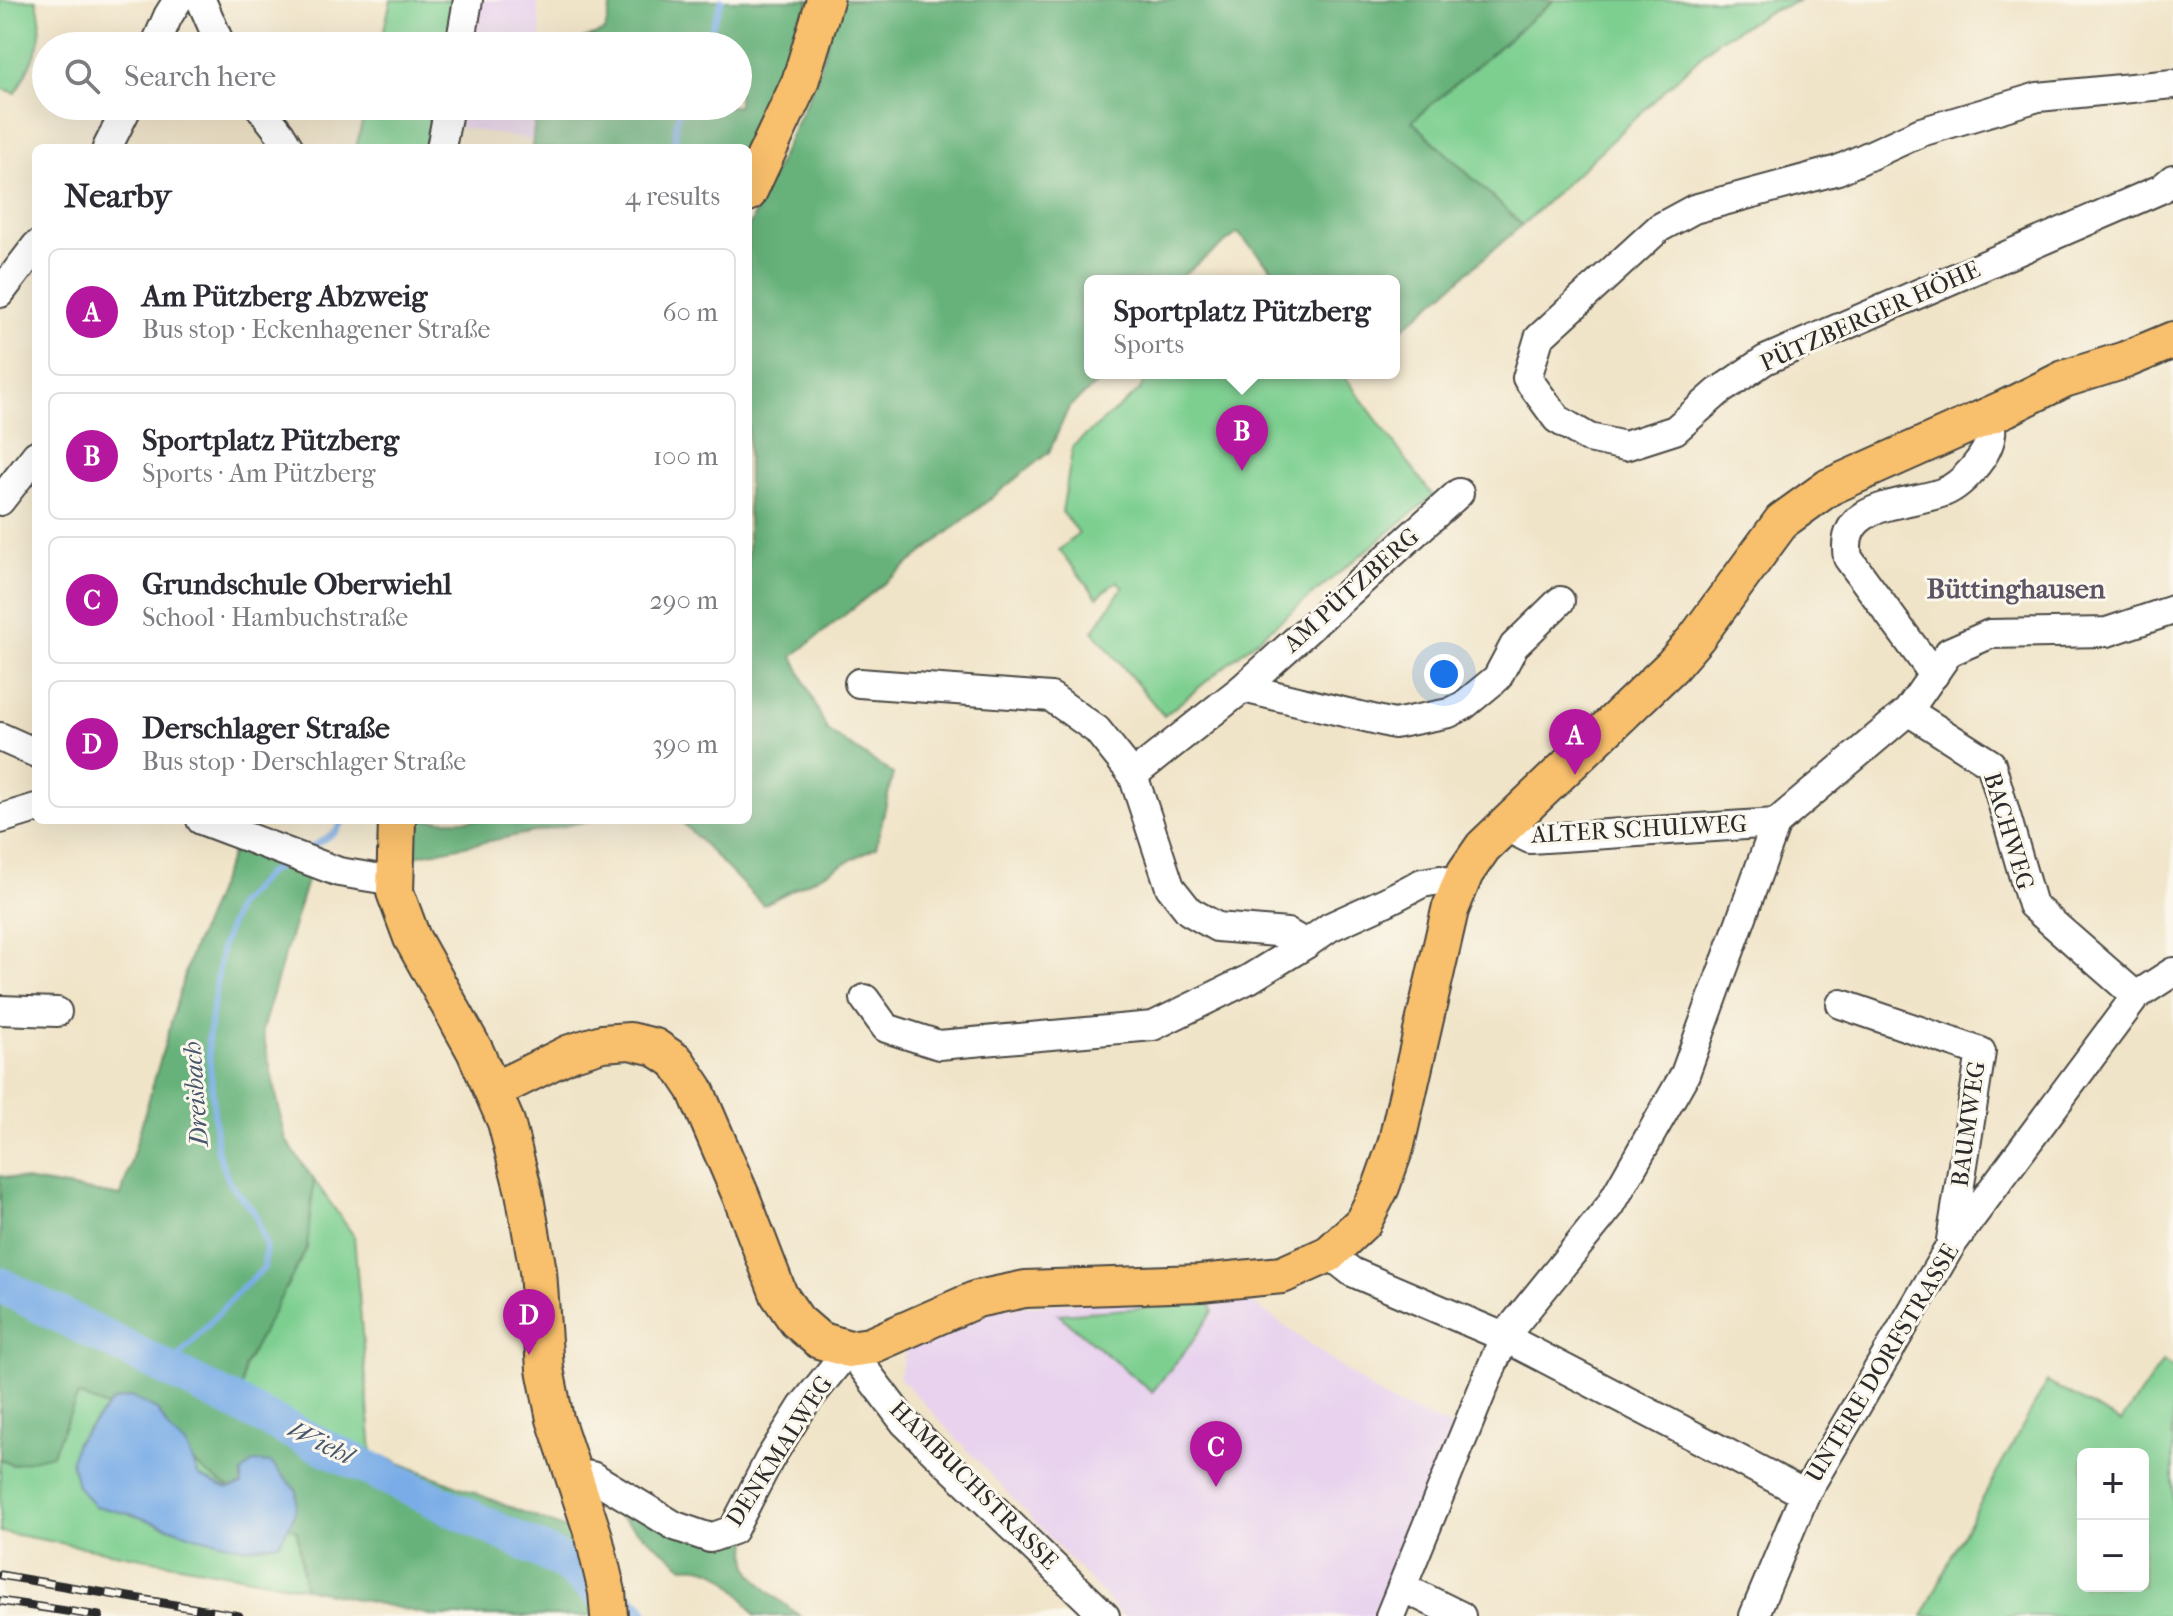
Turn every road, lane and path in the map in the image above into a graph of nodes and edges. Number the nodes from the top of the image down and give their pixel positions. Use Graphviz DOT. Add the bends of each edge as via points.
graph roads {
  1 [pos="178,0"];
  2 [pos="201,0"];
  3 [pos="468,0"];
  4 [pos="825,0"];
  5 [pos="161,32"];
  6 [pos="215,32"];
  7 [pos="462,32"];
  8 [pos="2173,84"];
  9 [pos="121,120"];
  10 [pos="267,120"];
  11 [pos="446,120"];
  12 [pos="279,143"];
  13 [pos="109,144"];
  14 [pos="442,144"];
  15 [pos="2173,179"];
  16 [pos="752,184"];
  17 [pos="32,251"];
  18 [pos="0,293"];
  19 [pos="2173,340"];
  20 [pos="1989,416"];
  21 [pos="32,460"];
  22 [pos="1459,493"];
  23 [pos="0,501"];
  24 [pos="1560,601"];
  25 [pos="2173,610"];
  26 [pos="1934,675"];
  27 [pos="859,683"];
  28 [pos="1243,688"];
  29 [pos="1908,711"];
  30 [pos="0,737"];
  31 [pos="32,751"];
  32 [pos="1133,775"];
  33 [pos="32,809"];
  34 [pos="0,819"];
  35 [pos="1776,823"];
  36 [pos="212,824"];
  37 [pos="397,824"];
  38 [pos="1504,826"];
  39 [pos="394,881"];
  40 [pos="1459,886"];
  41 [pos="1306,944"];
  42 [pos="2173,972"];
  43 [pos="2136,996"];
  44 [pos="865,999"];
  45 [pos="1841,1004"];
  46 [pos="0,1010"];
  47 [pos="57,1012"];
  48 [pos="493,1091"];
  49 [pos="1951,1245"];
  50 [pos="1329,1254"];
  51 [pos="1504,1337"];
  52 [pos="849,1349"];
  53 [pos="573,1479"];
  54 [pos="1805,1494"];
  55 [pos="1402,1587"];
  56 [pos="609,1616"];
  57 [pos="1105,1616"];
  58 [pos="1390,1616"];
  59 [pos="1461,1616"];
  60 [pos="1754,1616"];
  1 -- 5 [label="street"];
  2 -- 6 [label="street"];
  3 -- 7 [label="street"];
  4 -- 16 [label="main road" via="800,82"];
  8 -- 15 [label="street, PÜTZBERGER HÖHE" via="2038,97 1921,132 1838,170 1694,209 1659,228 1539,338 1527,378 1557,419 1589,438 1625,446 1675,430 1765,360 2161,189"];
  9 -- 13 [label="street"];
  10 -- 12 [label="street"];
  11 -- 14 [label="street"];
  17 -- 18 [label="street"];
  19 -- 20 [label="main road" via="2064,379"];
  20 -- 26 [label="street" via="1992,433 1975,467 1945,493 1869,511 1854,524 1845,543 1848,558"];
  20 -- 38 [label="main road" via="1829,487 1782,521 1672,666"];
  21 -- 23 [label="street"];
  22 -- 28 [label="street, AM PÜTZBERG"];
  24 -- 28 [label="street" via="1514,646 1497,678 1449,713 1394,724"];
  25 -- 26 [label="street" via="2107,632 1990,634 1949,652"];
  26 -- 29 [label="street"];
  27 -- 32 [label="street" via="1051,697 1097,730"];
  28 -- 32 [label="street, AM PÜTZBERG"];
  29 -- 35 [label="street"];
  29 -- 43 [label="street, BACHWEG" via="1991,764 2032,905"];
  30 -- 31 [label="street"];
  32 -- 41 [label="street" via="1170,887 1189,911 1217,927 1287,933"];
  33 -- 34 [label="street"];
  35 -- 38 [label="street, ALTER SCHULWEG" via="1530,839"];
  35 -- 51 [label="street" via="1685,1074 1610,1206"];
  36 -- 39 [label="street" via="339,872"];
  37 -- 39 [label="main road"];
  38 -- 40 [label="main road" via="1477,855"];
  39 -- 48 [label="main road" via="412,938"];
  40 -- 41 [label="street" via="1440,880 1422,883"];
  40 -- 50 [label="main road" via="1396,1145 1363,1222"];
  41 -- 44 [label="street" via="1153,1026 939,1045 886,1028"];
  42 -- 43 [label="street, UNTERE DORFSTRASSE"];
  43 -- 49 [label="street, UNTERE DORFSTRASSE"];
  45 -- 49 [label="street, BAUMWEG" via="1981,1052"];
  46 -- 47 [label="street"];
  48 -- 52 [label="main road" via="602,1043 630,1041 655,1047 677,1062 695,1089 779,1295 819,1340"];
  48 -- 53 [label="main road" via="524,1192 538,1271 545,1369"];
  49 -- 54 [label="street, UNTERE DORFSTRASSE"];
  50 -- 51 [label="street, UNTERE DORFSTRASSE" via="1352,1272"];
  50 -- 52 [label="main road" via="1282,1275 1025,1289 977,1299 870,1346"];
  51 -- 54 [label="street, UNTERE DORFSTRASSE"];
  51 -- 55 [label="street"];
  52 -- 53 [label="street, DENKMALWEG" via="803,1406 733,1530 710,1538 675,1526 592,1476"];
  52 -- 57 [label="street, HAMBUCHSTRASSE" via="905,1423"];
  53 -- 56 [label="main road" via="594,1537"];
  54 -- 60 [label="street"];
  55 -- 58 [label="street"];
  55 -- 59 [label="street"];
}
